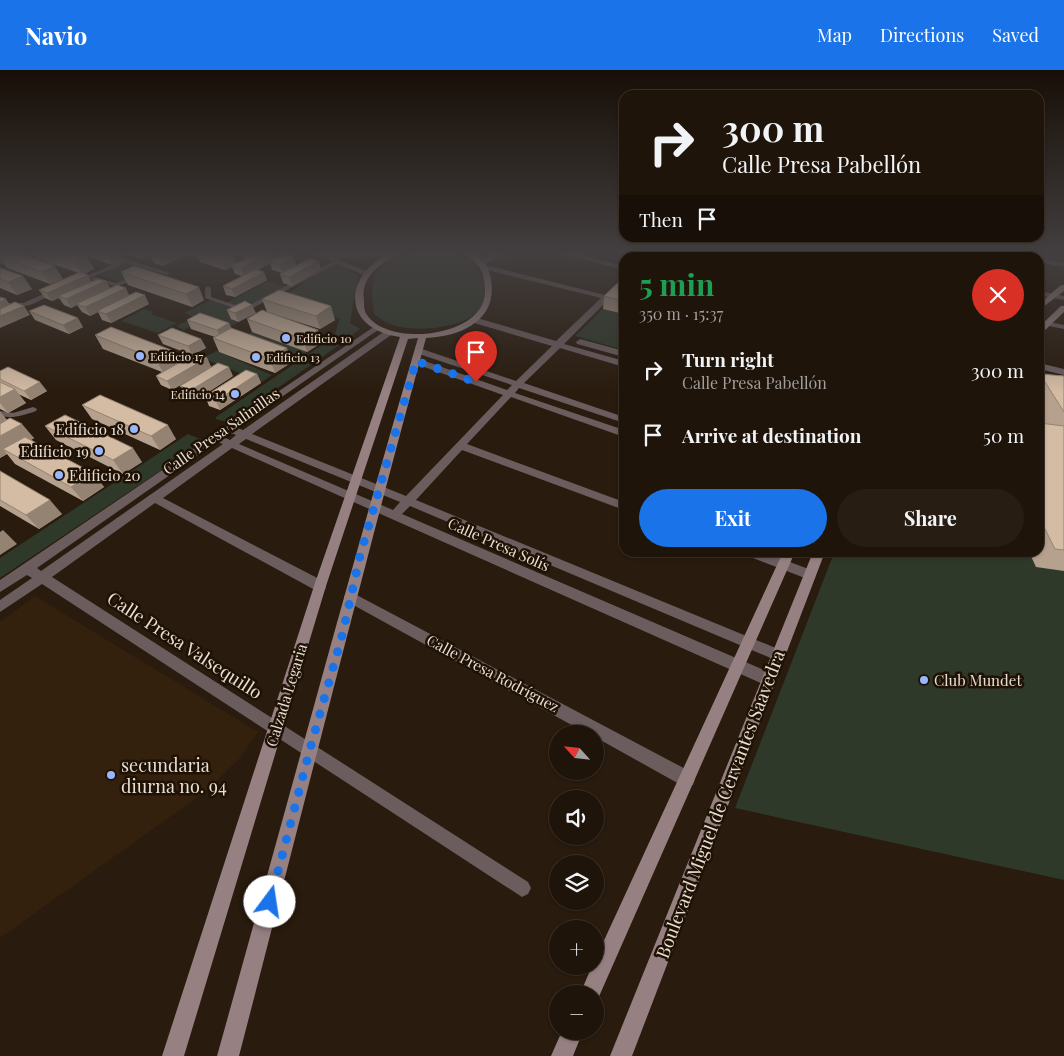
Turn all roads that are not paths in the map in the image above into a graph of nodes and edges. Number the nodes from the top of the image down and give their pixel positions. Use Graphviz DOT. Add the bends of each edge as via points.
graph roads {
  1 [pos="33,300"];
  2 [pos="214,300"];
  3 [pos="264,300"];
  4 [pos="359,300"];
  5 [pos="488,300"];
  6 [pos="600,300"];
  7 [pos="0,305"];
  8 [pos="1064,308"];
  9 [pos="482,313"];
  10 [pos="474,320"];
  11 [pos="1044,322"];
  12 [pos="1044,323"];
  13 [pos="375,328"];
  14 [pos="1064,328"];
  15 [pos="388,333"];
  16 [pos="423,335"];
  17 [pos="405,336"];
  18 [pos="560,341"];
  19 [pos="619,353"];
  20 [pos="418,356"];
  21 [pos="1044,359"];
  22 [pos="619,362"];
  23 [pos="1064,363"];
  24 [pos="1044,367"];
  25 [pos="1064,372"];
  26 [pos="518,384"];
  27 [pos="509,393"];
  28 [pos="33,409"];
  29 [pos="0,413"];
  30 [pos="619,418"];
  31 [pos="230,428"];
  32 [pos="619,432"];
  33 [pos="245,434"];
  34 [pos="217,438"];
  35 [pos="231,443"];
  36 [pos="460,444"];
  37 [pos="356,479"];
  38 [pos="379,488"];
  39 [pos="350,496"];
  40 [pos="154,498"];
  41 [pos="407,500"];
  42 [pos="619,504"];
  43 [pos="374,507"];
  44 [pos="394,516"];
  45 [pos="817,557"];
  46 [pos="786,559"];
  47 [pos="27,568"];
  48 [pos="810,575"];
  49 [pos="42,576"];
  50 [pos="0,586"];
  51 [pos="320,586"];
  52 [pos="351,597"];
  53 [pos="0,607"];
  54 [pos="749,642"];
  55 [pos="778,655"];
  56 [pos="739,666"];
  57 [pos="768,679"];
  58 [pos="276,727"];
  59 [pos="310,749"];
  60 [pos="687,779"];
  61 [pos="522,888"];
  62 [pos="594,985"];
  63 [pos="569,1040"];
  64 [pos="173,1056"];
  65 [pos="228,1056"];
  66 [pos="562,1056"];
  67 [pos="621,1056"];
  1 -- 7 [label="street" via="24,304 8,302"];
  2 -- 3 [label="street" via="245,310"];
  4 -- 13 [label="main road" via="358,307 364,319"];
  5 -- 9 [label="main road"];
  6 -- 18 [label="street" via="592,303"];
  8 -- 11 [label="main road"];
  9 -- 10 [label="main road"];
  9 -- 18 [label="street"];
  10 -- 16 [label="main road" via="455,329"];
  10 -- 18 [label="street"];
  12 -- 14 [label="street"];
  13 -- 15 [label="main road"];
  13 -- 31 [label="street, Calle Presa Salinillas"];
  15 -- 17 [label="main road"];
  15 -- 33 [label="street, Calle Presa Salinillas"];
  16 -- 17 [label="main road"];
  16 -- 20 [label="main road"];
  17 -- 37 [label="main road, Calzada Legaria"];
  18 -- 19 [label="street"];
  18 -- 22 [label="street"];
  18 -- 26 [label="street"];
  20 -- 26 [label="street"];
  20 -- 27 [label="street"];
  20 -- 38 [label="main road"];
  21 -- 23 [label="street"];
  24 -- 25 [label="street"];
  26 -- 27 [label="street"];
  26 -- 30 [label="street"];
  27 -- 32 [label="street"];
  27 -- 36 [label="street"];
  28 -- 29 [label="street" via="10,416"];
  31 -- 33 [label="street, Calle Presa Solís"];
  31 -- 34 [label="street, Calle Presa Salinillas"];
  33 -- 35 [label="street, Calle Presa Salinillas"];
  33 -- 37 [label="street, Calle Presa Solís"];
  34 -- 35 [label="street, Calle Presa Solís"];
  34 -- 47 [label="street, Calle Presa Salinillas"];
  35 -- 39 [label="street, Calle Presa Solís"];
  35 -- 40 [label="street, Calle Presa Salinillas"];
  36 -- 41 [label="street"];
  36 -- 42 [label="street"];
  37 -- 38 [label="street, Calle Presa Solís"];
  37 -- 39 [label="main road, Calzada Legaria"];
  38 -- 41 [label="street, Calle Presa Solís"];
  38 -- 43 [label="main road"];
  39 -- 43 [label="street, Calle Presa Solís"];
  39 -- 51 [label="main road, Calzada Legaria"];
  40 -- 49 [label="street, Calle Presa Salinillas"];
  40 -- 51 [label="street"];
  41 -- 44 [label="street"];
  41 -- 54 [label="street, Calle Presa Solís"];
  43 -- 44 [label="street, Calle Presa Solís"];
  43 -- 52 [label="main road"];
  44 -- 56 [label="street, Calle Presa Solís"];
  45 -- 48 [label="main road, Boulevard Miguel de Cervantes Saavedra"];
  46 -- 48 [label="street"];
  46 -- 54 [label="main road, Boulevard Miguel de Cervantes Saavedra"];
  47 -- 49 [label="street, Calle Presa Valsequillo"];
  47 -- 50 [label="street, Calle Presa Salinillas"];
  48 -- 55 [label="main road, Boulevard Miguel de Cervantes Saavedra"];
  49 -- 53 [label="street, Calle Presa Salinillas"];
  49 -- 58 [label="street, Calle Presa Valsequillo"];
  51 -- 58 [label="main road, Calzada Legaria"];
  52 -- 59 [label="main road"];
  52 -- 60 [label="street, Calle Presa Rodríguez"];
  54 -- 55 [label="street, Calle Presa Solís"];
  54 -- 56 [label="main road, Boulevard Miguel de Cervantes Saavedra"];
  55 -- 57 [label="main road, Boulevard Miguel de Cervantes Saavedra"];
  56 -- 57 [label="street, Calle Presa Solís"];
  56 -- 60 [label="main road, Boulevard Miguel de Cervantes Saavedra"];
  57 -- 67 [label="main road, Boulevard Miguel de Cervantes Saavedra"];
  58 -- 59 [label="street, Calle Presa Valsequillo"];
  58 -- 64 [label="main road, Calzada Legaria"];
  59 -- 61 [label="street, Calle Presa Valsequillo"];
  59 -- 65 [label="main road"];
  60 -- 62 [label="main road, Boulevard Miguel de Cervantes Saavedra"];
  63 -- 66 [label="main road"];
}
